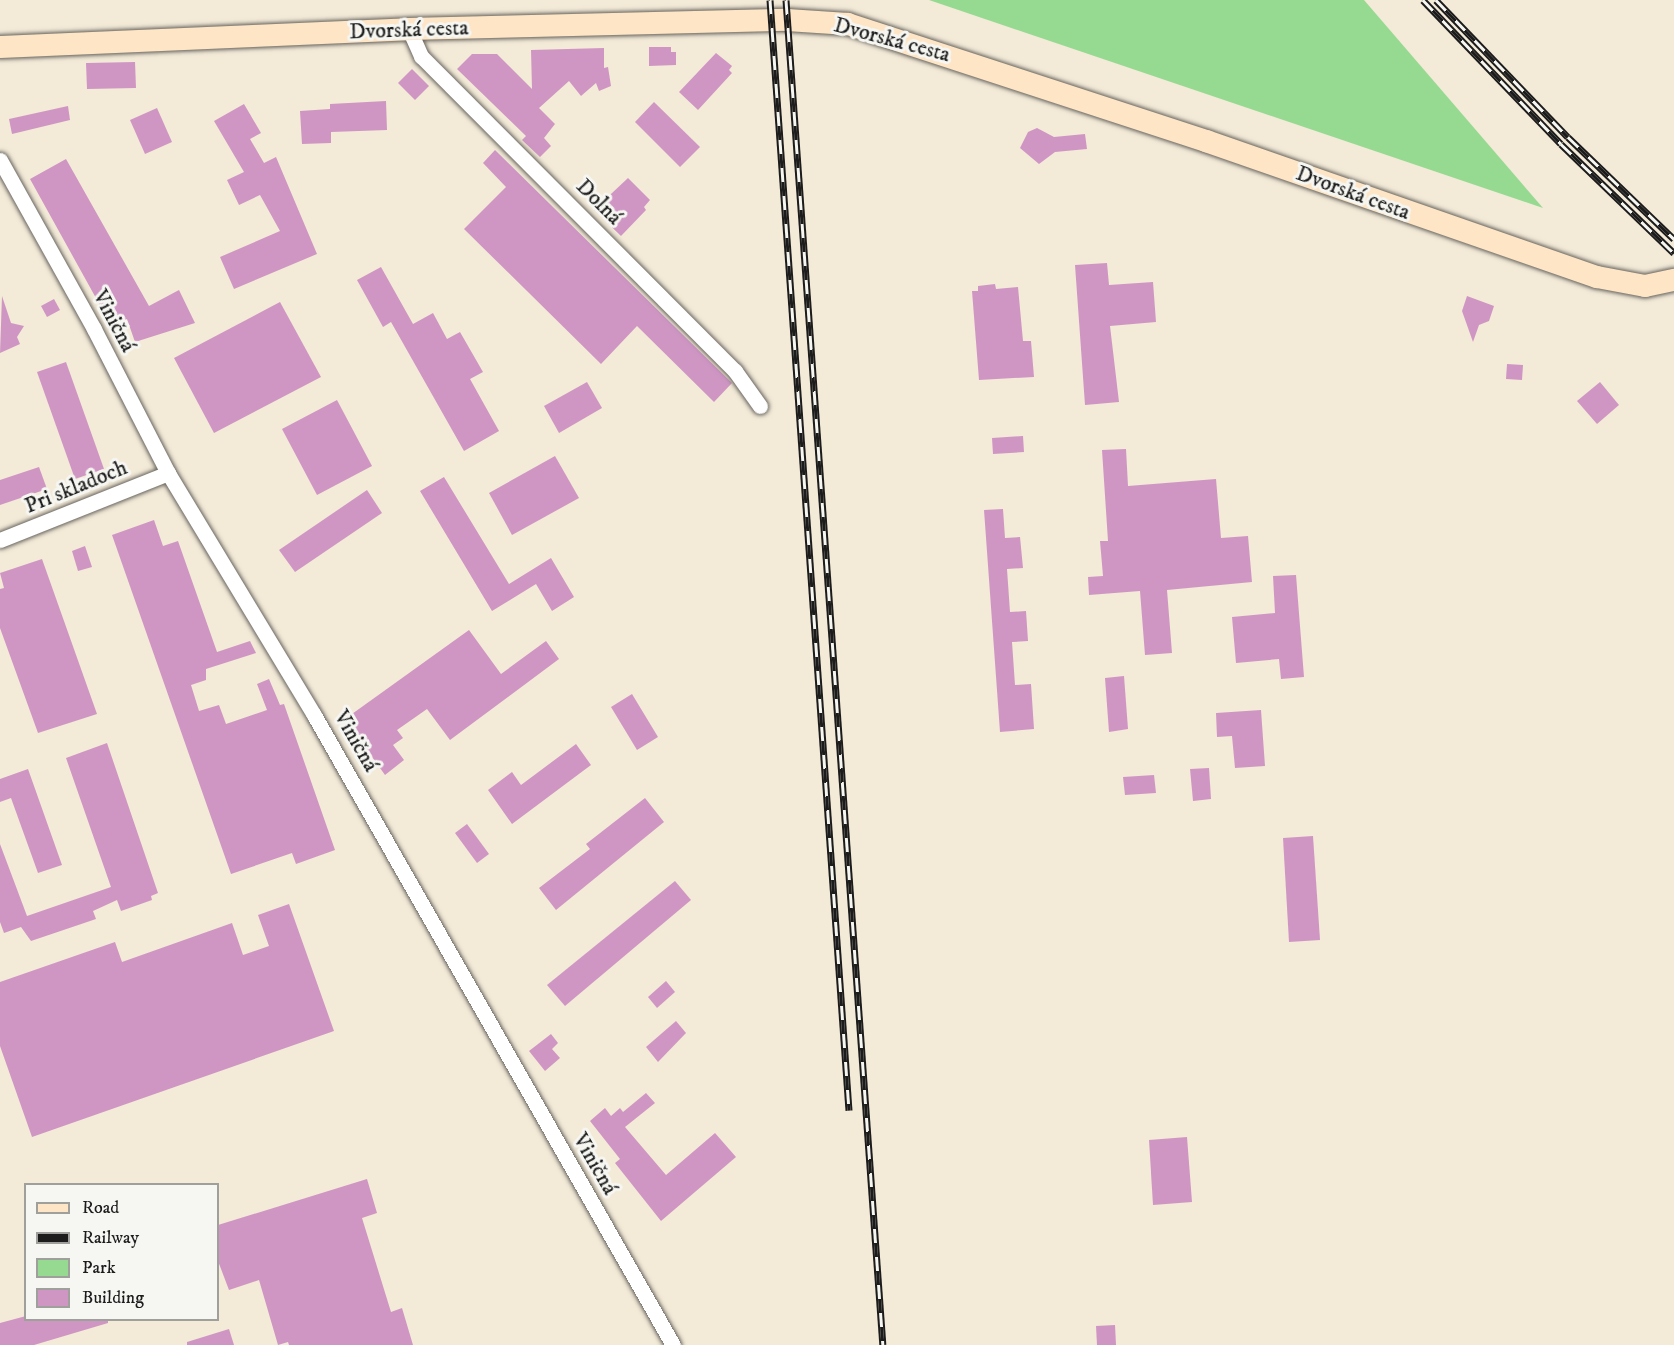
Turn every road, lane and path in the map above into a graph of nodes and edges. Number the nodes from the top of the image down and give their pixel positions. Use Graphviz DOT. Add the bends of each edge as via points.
graph roads {
  1 [pos="409,29"];
  2 [pos="0,47"];
  3 [pos="0,160"];
  4 [pos="1674,280"];
  5 [pos="760,406"];
  6 [pos="168,473"];
  7 [pos="0,540"];
  8 [pos="673,1345"];
  1 -- 2 [label="street, Dvorská cesta"];
  1 -- 4 [label="street, Dvorská cesta" via="779,20 848,24 1206,141 1597,278 1645,286"];
  1 -- 5 [label="street, Dolná" via="421,56 735,371"];
  3 -- 6 [label="street, Viničná"];
  6 -- 7 [label="street, Pri skladoch"];
  6 -- 8 [label="street, Viničná" via="326,735"];
}
